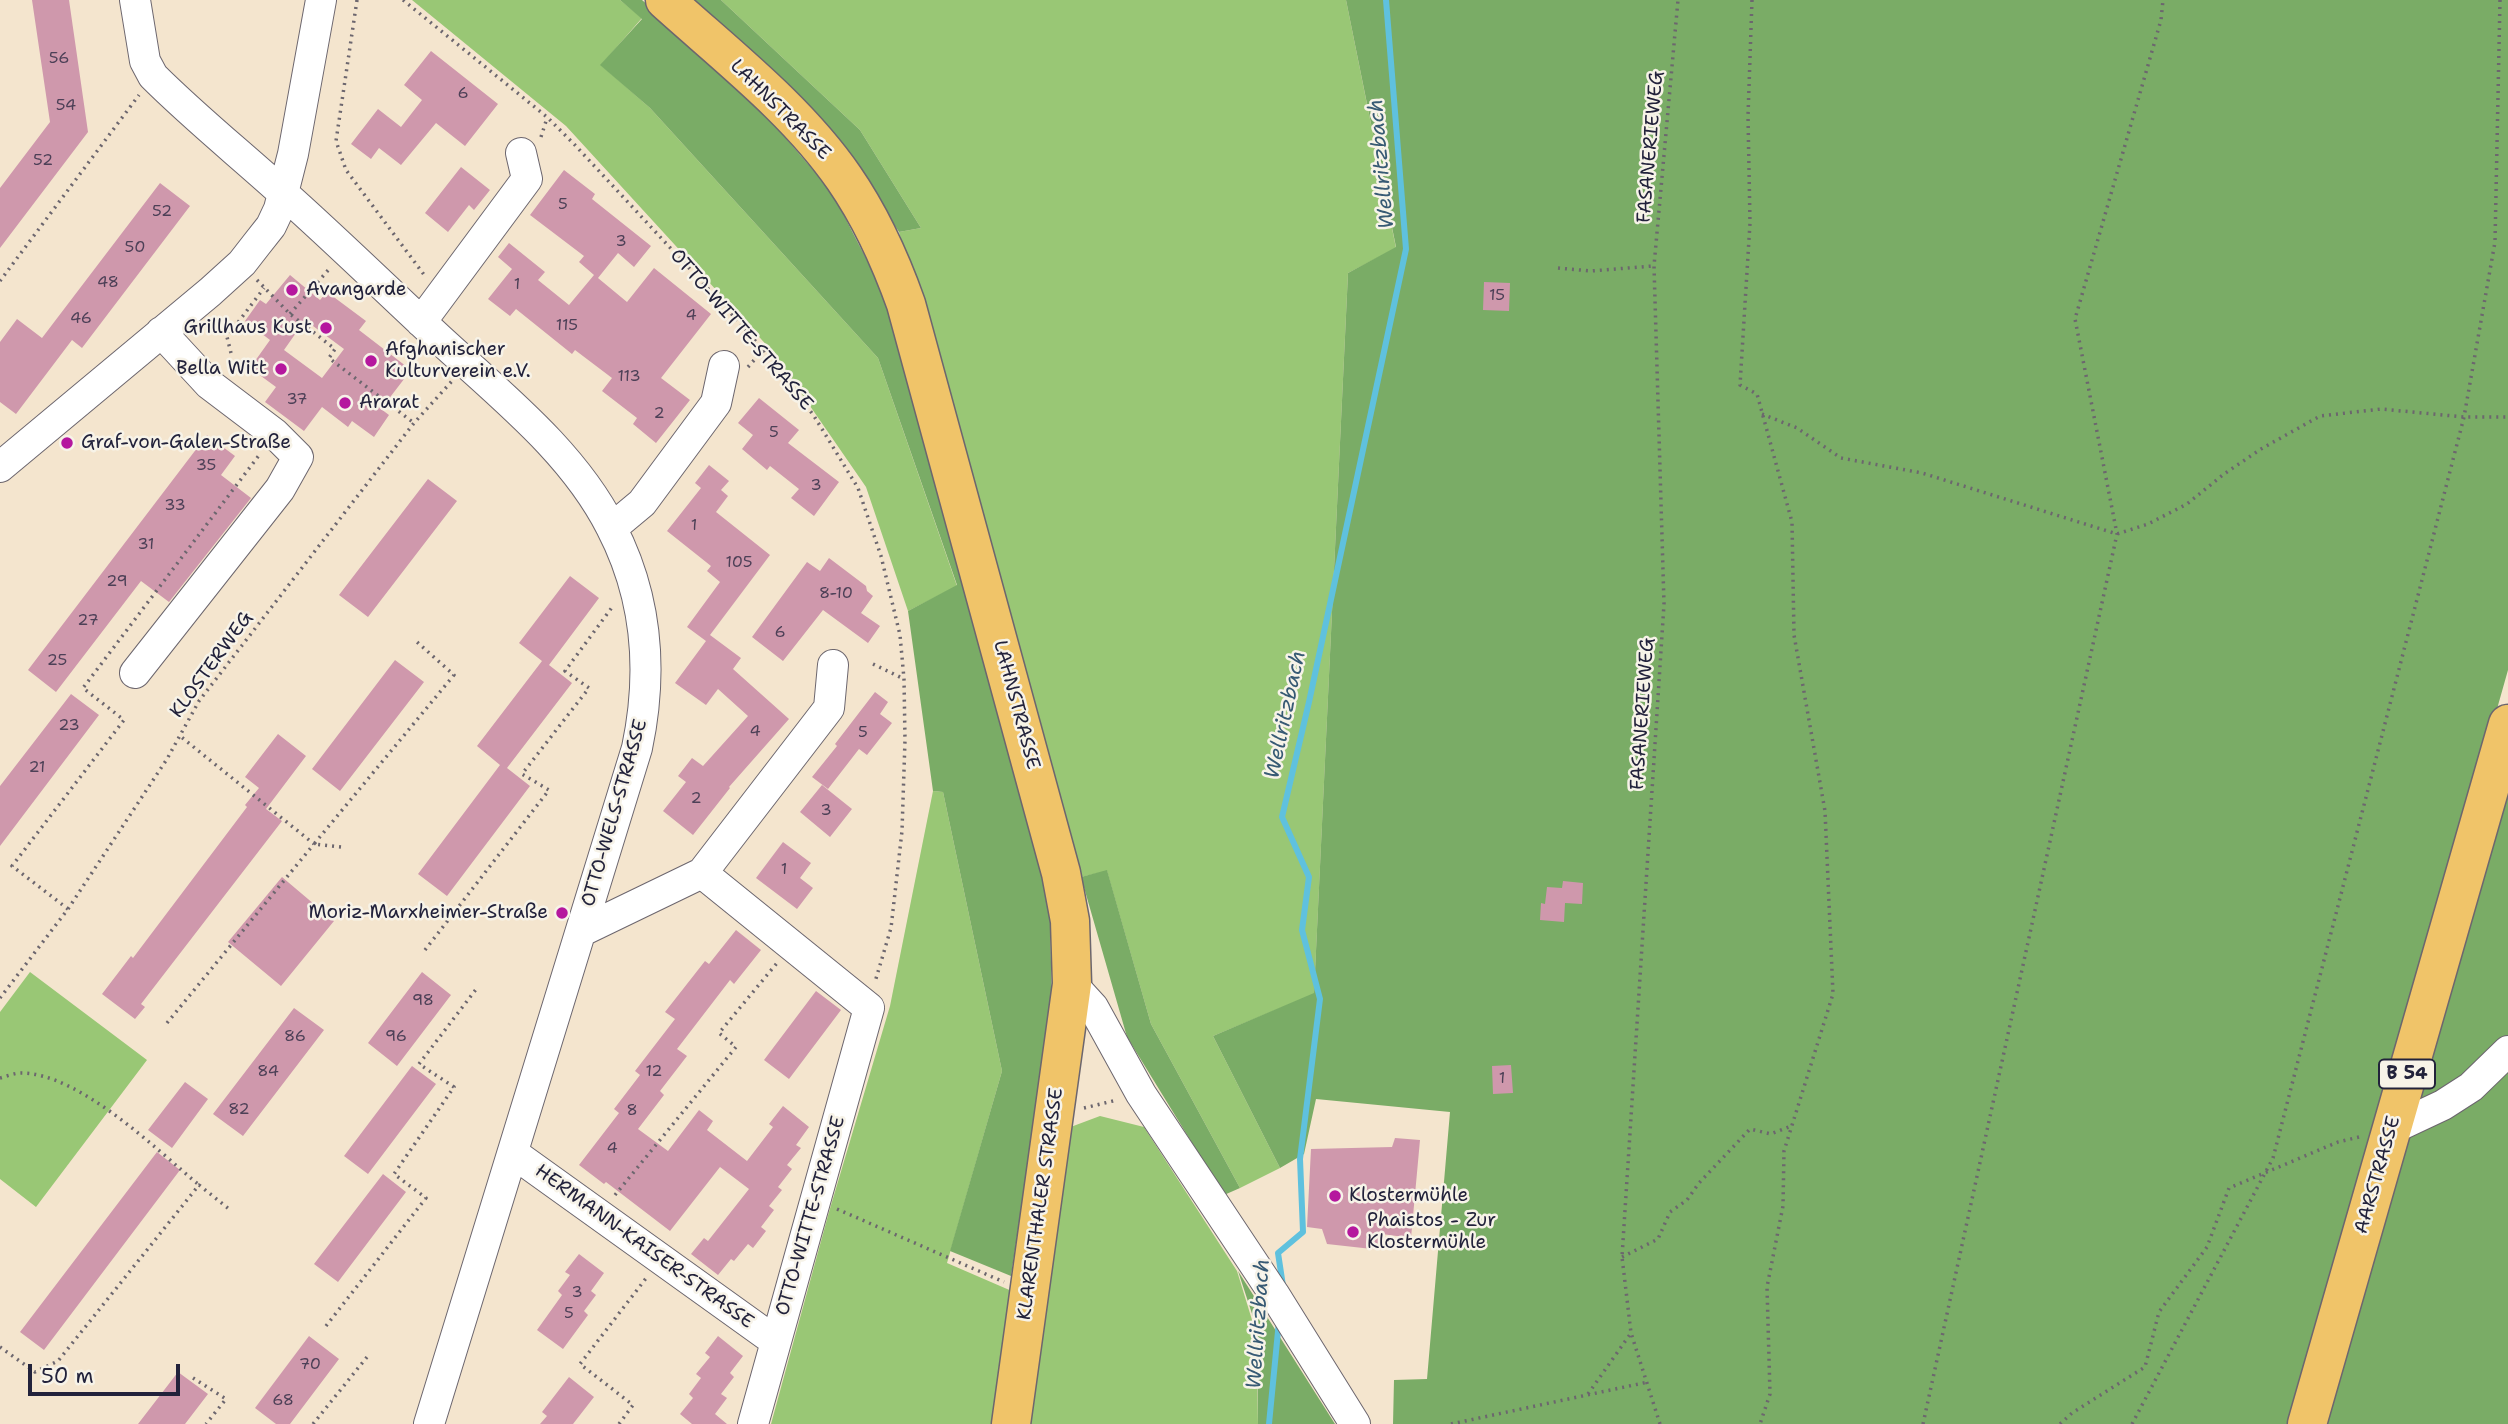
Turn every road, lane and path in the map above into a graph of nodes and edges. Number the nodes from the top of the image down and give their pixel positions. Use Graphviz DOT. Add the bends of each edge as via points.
graph roads {
  1 [pos="135,0"];
  2 [pos="321,0"];
  3 [pos="357,0"];
  4 [pos="402,0"];
  5 [pos="666,0"];
  6 [pos="1678,0"];
  7 [pos="1752,0"];
  8 [pos="2163,0"];
  9 [pos="2500,0"];
  10 [pos="153,76"];
  11 [pos="521,153"];
  12 [pos="284,193"];
  13 [pos="348,253"];
  14 [pos="242,263"];
  15 [pos="1654,265"];
  16 [pos="1558,268"];
  17 [pos="0,281"];
  18 [pos="264,288"];
  19 [pos="441,296"];
  20 [pos="290,314"];
  21 [pos="421,322"];
  22 [pos="161,332"];
  23 [pos="231,353"];
  24 [pos="467,364"];
  25 [pos="724,366"];
  26 [pos="1762,414"];
  27 [pos="2464,417"];
  28 [pos="2508,417"];
  29 [pos="414,423"];
  30 [pos="1,465"];
  31 [pos="612,528"];
  32 [pos="2117,534"];
  33 [pos="633,579"];
  34 [pos="416,642"];
  35 [pos="873,664"];
  36 [pos="833,665"];
  37 [pos="135,673"];
  38 [pos="904,679"];
  39 [pos="2508,724"];
  40 [pos="179,735"];
  41 [pos="314,844"];
  42 [pos="341,847"];
  43 [pos="702,873"];
  44 [pos="582,931"];
  45 [pos="791,945"];
  46 [pos="425,950"];
  47 [pos="1072,984"];
  48 [pos="477,988"];
  49 [pos="0,998"];
  50 [pos="869,1008"];
  51 [pos="167,1023"];
  52 [pos="2508,1051"];
  53 [pos="0,1078"];
  54 [pos="1141,1094"];
  55 [pos="1083,1109"];
  56 [pos="1792,1126"];
  57 [pos="2392,1129"];
  58 [pos="513,1153"];
  59 [pos="2264,1174"];
  60 [pos="199,1185"];
  61 [pos="816,1200"];
  62 [pos="229,1209"];
  63 [pos="600,1214"];
  64 [pos="1622,1256"];
  65 [pos="661,1259"];
  66 [pos="1029,1292"];
  67 [pos="326,1326"];
  68 [pos="1631,1334"];
  69 [pos="775,1341"];
  70 [pos="0,1347"];
  71 [pos="367,1357"];
  72 [pos="193,1378"];
  73 [pos="1648,1382"];
  74 [pos="1587,1395"];
  75 [pos="206,1424"];
  76 [pos="313,1424"];
  77 [pos="429,1424"];
  78 [pos="619,1424"];
  79 [pos="753,1424"];
  80 [pos="1011,1424"];
  81 [pos="1355,1424"];
  82 [pos="1451,1424"];
  83 [pos="1660,1424"];
  84 [pos="1760,1424"];
  85 [pos="1923,1424"];
  86 [pos="2060,1424"];
  87 [pos="2132,1424"];
  88 [pos="2307,1424"];
  1 -- 10 [label="street" via="145,61"];
  2 -- 12 [label="street"];
  3 -- 19 [label="path" via="336,141 346,170"];
  4 -- 38 [label="path, OTTO-WITTE-STRASSE" via="574,144 739,322 808,407 858,488 897,622"];
  5 -- 47 [label="main road, LAHNSTRASSE" via="821,148 872,223 896,276 1061,873 1070,921"];
  6 -- 15 [label="path, FASANERIEWEG"];
  7 -- 26 [label="path" via="1750,236 1740,385 1757,394"];
  8 -- 32 [label="path" via="2075,319"];
  9 -- 27 [label="path" via="2496,242"];
  10 -- 12 [label="street, OTTO-WELS-STRASSE"];
  10 -- 17 [label="path"];
  11 -- 19 [label="street" via="527,179"];
  12 -- 13 [label="street, OTTO-WELS-STRASSE"];
  12 -- 14 [label="street" via="271,226"];
  13 -- 20 [label="path" via="321,276"];
  13 -- 21 [label="street, OTTO-WELS-STRASSE"];
  14 -- 18 [label="path"];
  14 -- 22 [label="street"];
  15 -- 16 [label="path" via="1591,271"];
  15 -- 64 [label="path, FASANERIEWEG" via="1664,604"];
  18 -- 20 [label="path"];
  18 -- 23 [label="path" via="227,337"];
  19 -- 21 [label="street"];
  20 -- 29 [label="path" via="335,349 329,358"];
  21 -- 24 [label="street, OTTO-WELS-STRASSE"];
  22 -- 30 [label="street"];
  22 -- 37 [label="street" via="209,384 298,457 280,489"];
  24 -- 29 [label="path, KLOSTERWEG"];
  24 -- 31 [label="street, OTTO-WELS-STRASSE" via="569,464"];
  25 -- 31 [label="street" via="716,403 642,503"];
  26 -- 32 [label="path" via="1797,428 1841,458 1922,473"];
  26 -- 56 [label="path" via="1792,522 1794,635 1825,811 1833,994"];
  27 -- 28 [label="path"];
  27 -- 32 [label="path" via="2381,408 2320,416 2233,467 2187,504"];
  27 -- 59 [label="path" via="2273,1158"];
  29 -- 40 [label="path, KLOSTERWEG" via="199,701"];
  31 -- 33 [label="street, OTTO-WELS-STRASSE"];
  32 -- 85 [label="path"];
  33 -- 44 [label="street, OTTO-WELS-STRASSE" via="646,661 643,719"];
  33 -- 46 [label="path" via="565,671 589,688 522,774 549,790"];
  34 -- 41 [label="path" via="454,675"];
  35 -- 38 [label="path"];
  36 -- 43 [label="street" via="829,708"];
  38 -- 50 [label="path, OTTO-WITTE-STRASSE" via="902,831 891,928"];
  39 -- 57 [label="main road, AARSTRASSE / B 54"];
  40 -- 41 [label="path"];
  40 -- 49 [label="path, KLOSTERWEG" via="68,909"];
  41 -- 42 [label="path"];
  41 -- 51 [label="path"];
  43 -- 44 [label="street"];
  43 -- 45 [label="street"];
  44 -- 58 [label="street, OTTO-WELS-STRASSE"];
  45 -- 50 [label="street"];
  45 -- 63 [label="path" via="719,1033 736,1047"];
  47 -- 54 [label="street" via="1099,1017"];
  47 -- 66 [label="main road, KLARENTHALER STRASSE"];
  48 -- 67 [label="path" via="419,1064 454,1087 394,1174 426,1198"];
  50 -- 61 [label="street, OTTO-WITTE-STRASSE"];
  52 -- 57 [label="street" via="2471,1087"];
  53 -- 60 [label="path" via="22,1073 66,1083 109,1111"];
  54 -- 55 [label="path"];
  54 -- 81 [label="street"];
  56 -- 64 [label="path" via="1771,1134 1750,1129 1687,1200 1670,1212 1658,1239"];
  56 -- 84 [label="path" via="1784,1151 1783,1206 1768,1287 1770,1394"];
  57 -- 59 [label="path" via="2338,1142"];
  57 -- 88 [label="main road, AARSTRASSE / B 54"];
  58 -- 63 [label="street, HERMANN-KAISER-STRASSE"];
  58 -- 77 [label="street, OTTO-WELS-STRASSE"];
  59 -- 86 [label="path" via="2229,1188 2207,1247 2159,1312 2145,1367"];
  59 -- 87 [label="path"];
  60 -- 62 [label="path"];
  60 -- 70 [label="path" via="58,1361 35,1371"];
  61 -- 66 [label="path"];
  61 -- 69 [label="street, OTTO-WITTE-STRASSE"];
  63 -- 65 [label="street, HERMANN-KAISER-STRASSE"];
  64 -- 68 [label="path, FASANERIEWEG"];
  65 -- 69 [label="street, HERMANN-KAISER-STRASSE"];
  65 -- 78 [label="path" via="580,1364 633,1405"];
  66 -- 80 [label="main road, KLARENTHALER STRASSE"];
  68 -- 73 [label="path, FASANERIEWEG"];
  68 -- 74 [label="path"];
  69 -- 79 [label="street, OTTO-WITTE-STRASSE"];
  71 -- 76 [label="path"];
  72 -- 75 [label="path" via="226,1399"];
  73 -- 74 [label="path"];
  73 -- 83 [label="path, FASANERIEWEG"];
  74 -- 82 [label="path"];
}
